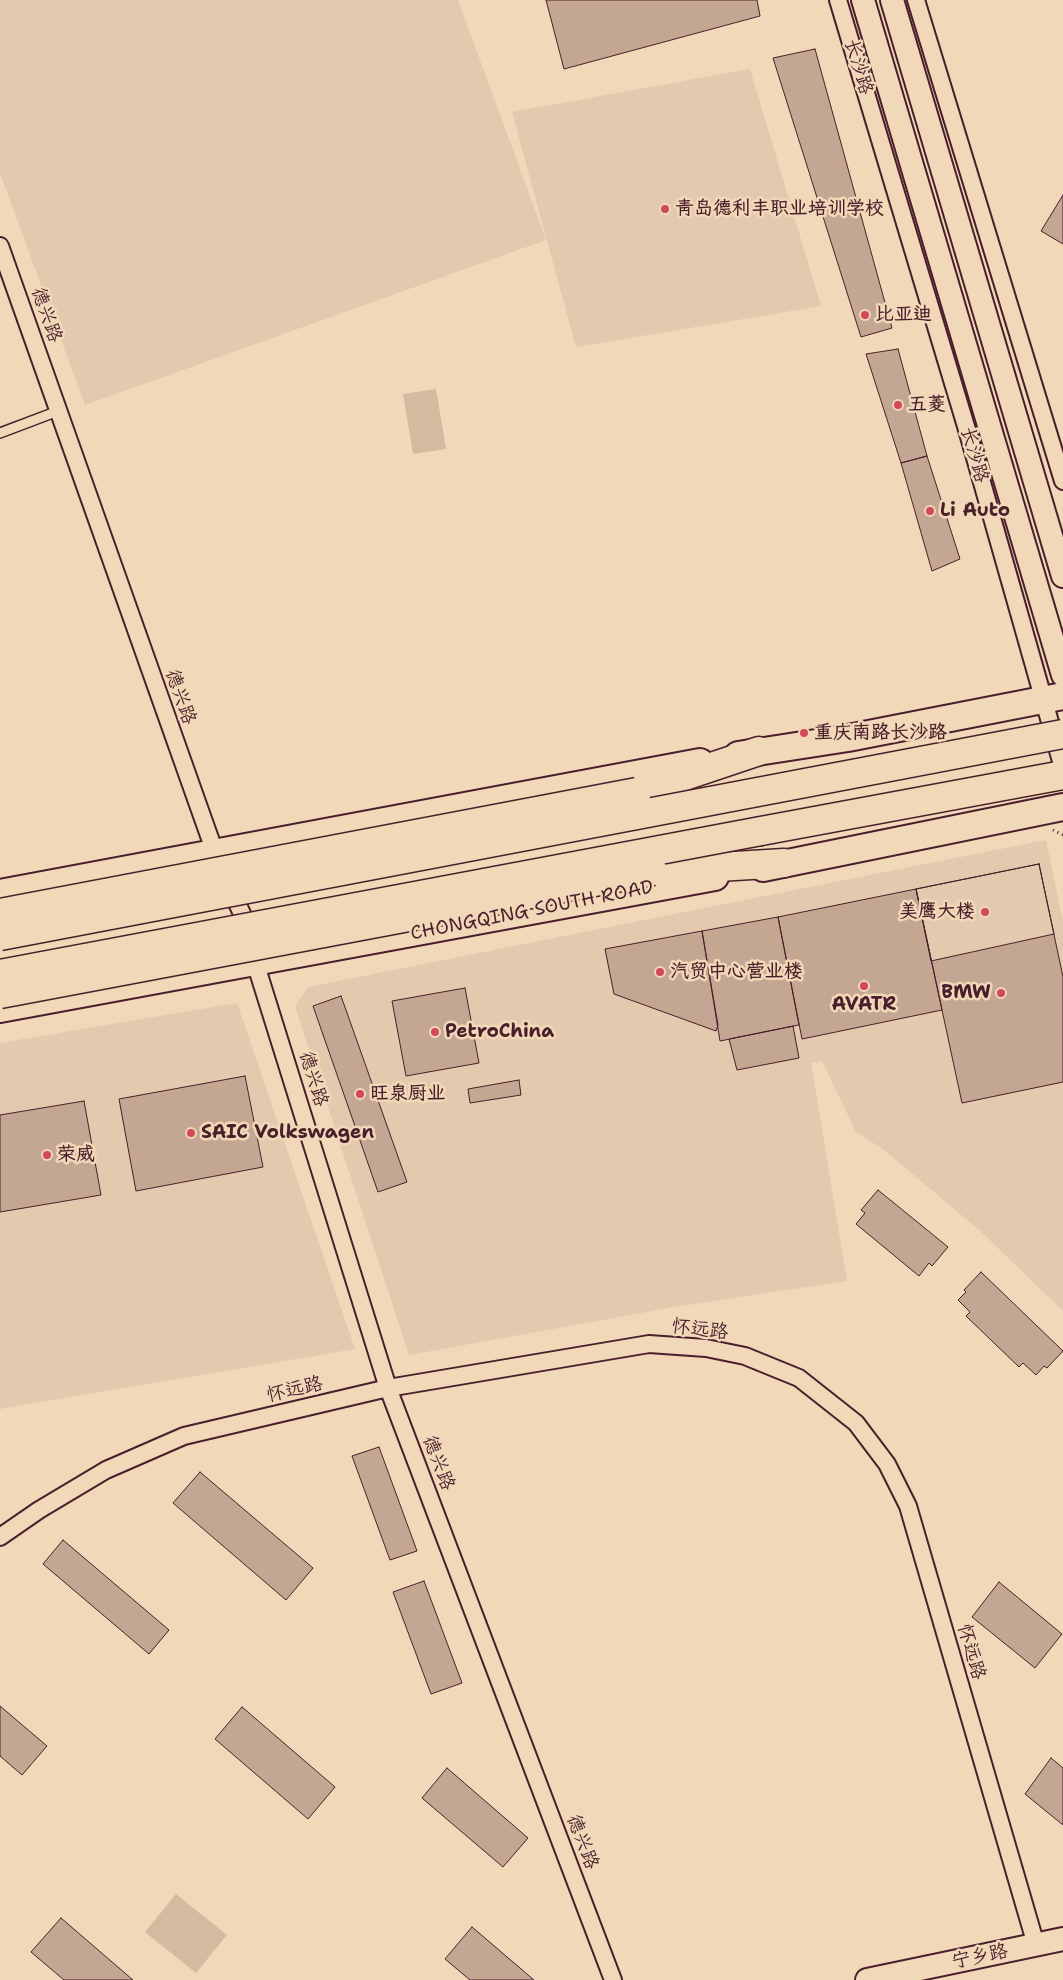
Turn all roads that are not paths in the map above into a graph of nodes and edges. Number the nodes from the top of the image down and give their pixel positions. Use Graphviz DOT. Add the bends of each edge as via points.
graph roads {
  1 [pos="838,0"];
  2 [pos="863,0"];
  3 [pos="892,0"];
  4 [pos="916,0"];
  5 [pos="0,246"];
  6 [pos="58,411"];
  7 [pos="0,433"];
  8 [pos="1063,481"];
  9 [pos="1063,576"];
  10 [pos="1063,675"];
  11 [pos="1053,698"];
  12 [pos="1063,734"];
  13 [pos="759,751"];
  14 [pos="1063,768"];
  15 [pos="1063,775"];
  16 [pos="1063,807"];
  17 [pos="214,852"];
  18 [pos="784,864"];
  19 [pos="0,893"];
  20 [pos="0,913"];
  21 [pos="0,936"];
  22 [pos="255,962"];
  23 [pos="0,974"];
  24 [pos="0,994"];
  25 [pos="0,1009"];
  26 [pos="388,1388"];
  27 [pos="0,1537"];
  28 [pos="1063,1939"];
  29 [pos="1036,1945"];
  30 [pos="613,1980"];
  31 [pos="867,1980"];
  1 -- 11 [label="street, 长沙路" via="970,442"];
  2 -- 10 [label="main road, 长沙路"];
  3 -- 9 [label="main road"];
  4 -- 8 [label="street"];
  5 -- 6 [label="street, 德兴路"];
  6 -- 7 [label="lane"];
  6 -- 17 [label="street, 德兴路"];
  11 -- 13 [label="main road" via="848,738"];
  11 -- 14 [label="street, 长沙路"];
  12 -- 21 [label="highway, bridge"];
  13 -- 17 [label="main road"];
  13 -- 20 [label="highway, bridge" via="637,792"];
  15 -- 23 [label="highway, bridge"];
  16 -- 18 [label="main road, CHONGQING SOUTH ROAD"];
  17 -- 19 [label="main road"];
  17 -- 22 [label="street, 德兴路" via="244,918"];
  18 -- 22 [label="main road, CHONGQING SOUTH ROAD"];
  18 -- 24 [label="highway, bridge" via="653,872"];
  22 -- 25 [label="main road, CHONGQING SOUTH ROAD"];
  22 -- 26 [label="street, 德兴路"];
  26 -- 27 [label="street, 怀远路" via="184,1436 106,1470"];
  26 -- 29 [label="street, 怀远路" via="649,1344 706,1348 746,1356 799,1378 856,1423 887,1464 908,1506"];
  26 -- 30 [label="street, 德兴路"];
  28 -- 29 [label="main road, 宁乡路"];
  29 -- 31 [label="main road, 宁乡路"];
}
